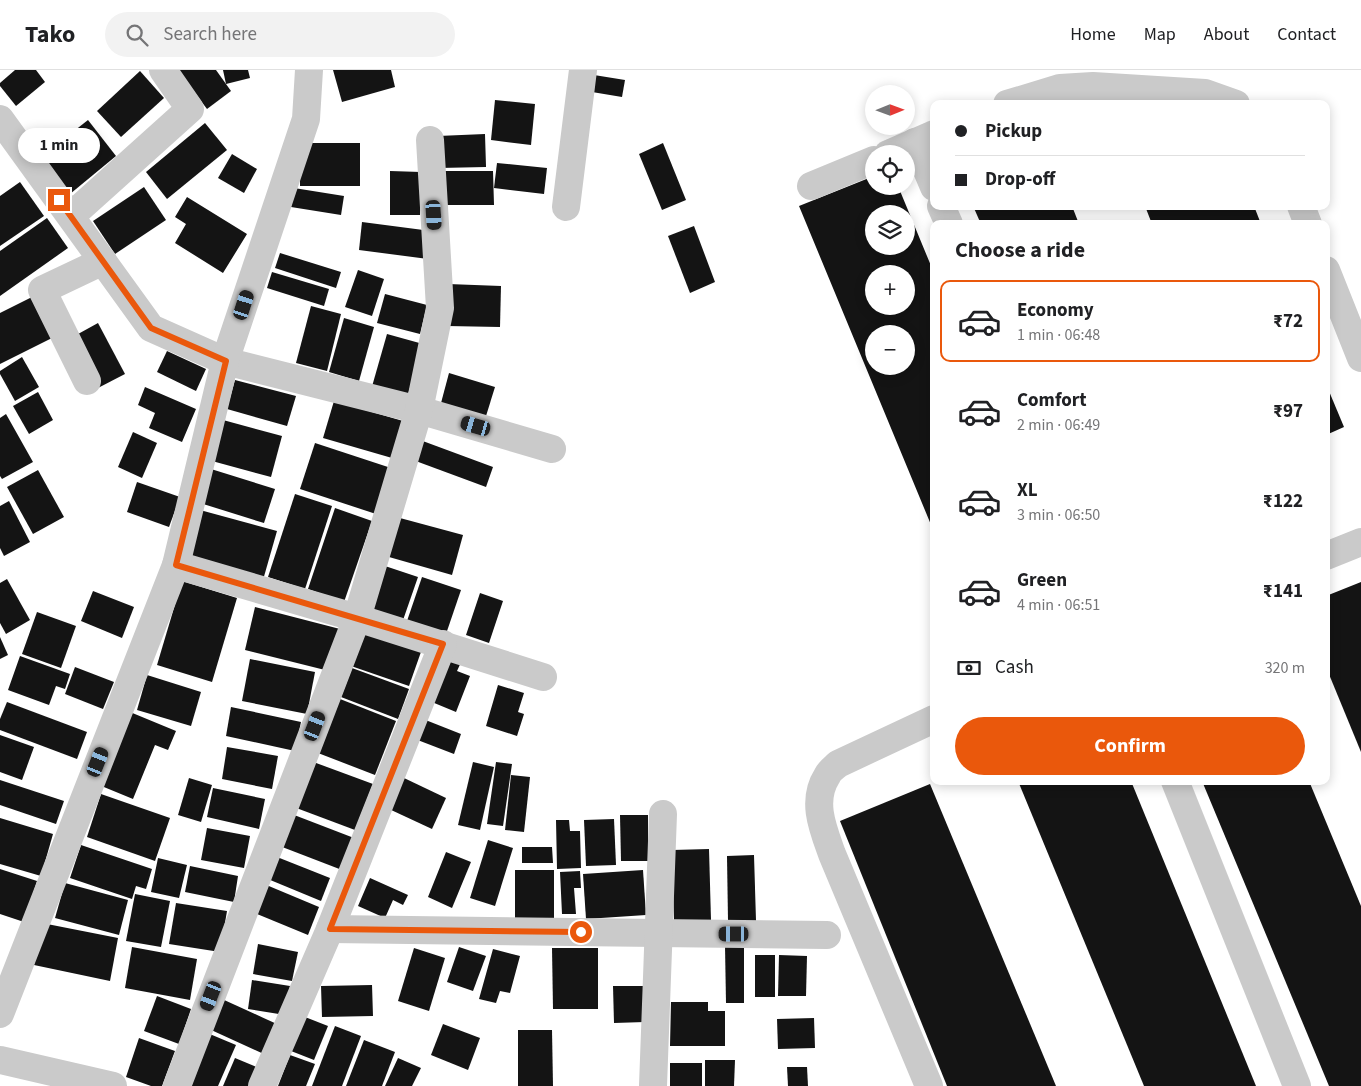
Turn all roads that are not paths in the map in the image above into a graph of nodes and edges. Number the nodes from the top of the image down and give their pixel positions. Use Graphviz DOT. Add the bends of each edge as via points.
graph roads {
  1 [pos="163,70"];
  2 [pos="309,70"];
  3 [pos="583,70"];
  4 [pos="1020,100"];
  5 [pos="1225,100"];
  6 [pos="0,119"];
  7 [pos="924,138"];
  8 [pos="430,140"];
  9 [pos="908,145"];
  10 [pos="865,164"];
  11 [pos="930,168"];
  12 [pos="811,186"];
  13 [pos="566,207"];
  14 [pos="71,216"];
  15 [pos="103,261"];
  16 [pos="1330,280"];
  17 [pos="1361,358"];
  18 [pos="226,361"];
  19 [pos="87,381"];
  20 [pos="419,410"];
  21 [pos="552,449"];
  22 [pos="1361,542"];
  23 [pos="1330,554"];
  24 [pos="176,565"];
  25 [pos="357,618"];
  26 [pos="443,644"];
  27 [pos="543,677"];
  28 [pos="930,721"];
  29 [pos="1177,785"];
  30 [pos="663,814"];
  31 [pos="330,929"];
  32 [pos="659,933"];
  33 [pos="827,934"];
  34 [pos="0,1014"];
  35 [pos="0,1060"];
  36 [pos="113,1086"];
  37 [pos="176,1086"];
  38 [pos="262,1086"];
  39 [pos="653,1086"];
  40 [pos="929,1086"];
  41 [pos="1297,1086"];
  1 -- 14 [label="street" via="190,109"];
  2 -- 18 [label="street" via="306,119"];
  3 -- 13 [label="street"];
  4 -- 5 [label="street" via="1060,88 1093,86 1205,93"];
  6 -- 14 [label="street"];
  7 -- 9 [label="street"];
  7 -- 11 [label="street"];
  8 -- 20 [label="street" via="440,308"];
  10 -- 12 [label="street"];
  14 -- 15 [label="street"];
  15 -- 18 [label="street" via="151,328"];
  15 -- 19 [label="street" via="42,290"];
  16 -- 17 [label="street"];
  18 -- 20 [label="street"];
  18 -- 24 [label="street"];
  20 -- 21 [label="street"];
  20 -- 25 [label="street"];
  22 -- 23 [label="street"];
  24 -- 25 [label="street"];
  24 -- 34 [label="street"];
  25 -- 26 [label="street"];
  25 -- 37 [label="street"];
  26 -- 27 [label="street"];
  26 -- 31 [label="street"];
  28 -- 40 [label="street" via="838,764 827,776 820,792 819,807 832,854"];
  29 -- 41 [label="street"];
  30 -- 32 [label="street"];
  31 -- 32 [label="street"];
  31 -- 38 [label="street"];
  32 -- 33 [label="street"];
  32 -- 39 [label="street"];
  35 -- 36 [label="street"];
}
